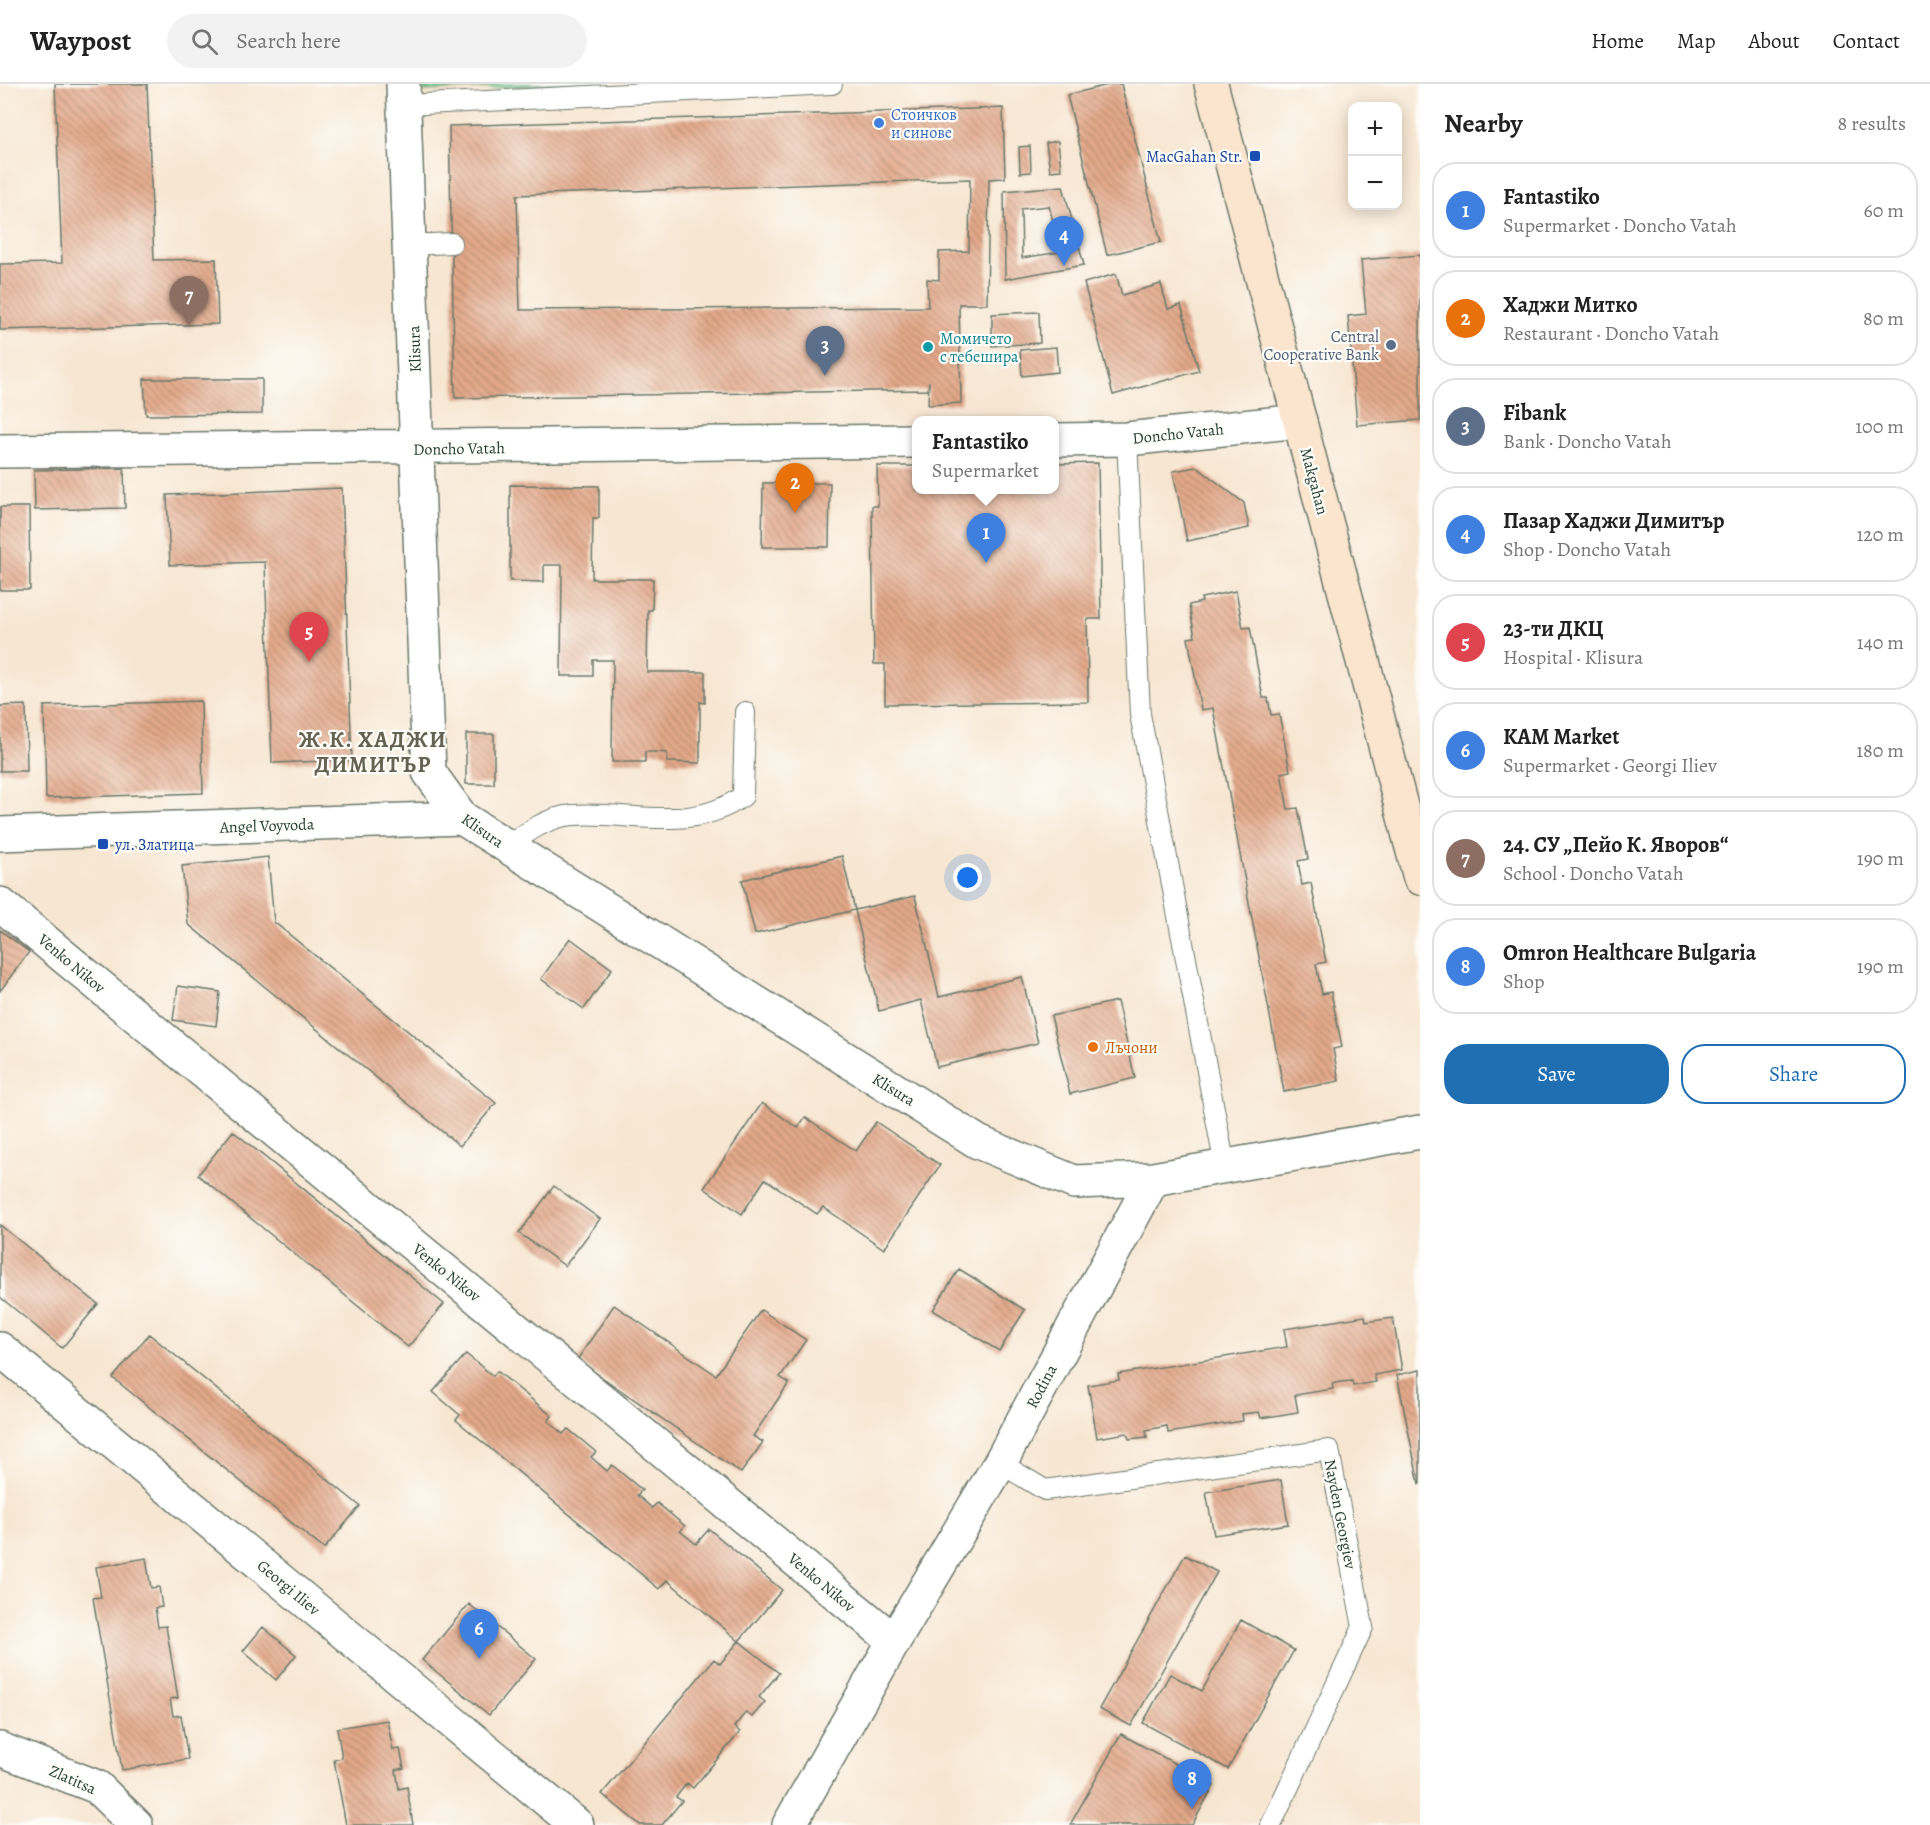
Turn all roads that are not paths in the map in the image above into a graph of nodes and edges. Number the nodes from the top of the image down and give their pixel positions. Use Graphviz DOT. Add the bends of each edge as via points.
graph roads {
  1 [pos="832,84"];
  2 [pos="1211,84"];
  3 [pos="404,95"];
  4 [pos="452,243"];
  5 [pos="410,245"];
  6 [pos="1300,421"];
  7 [pos="1127,439"];
  8 [pos="1059,440"];
  9 [pos="912,441"];
  10 [pos="418,448"];
  11 [pos="0,451"];
  12 [pos="746,712"];
  13 [pos="462,818"];
  14 [pos="0,834"];
  15 [pos="507,847"];
  16 [pos="1420,878"];
  17 [pos="0,904"];
  18 [pos="1420,1132"];
  19 [pos="1225,1167"];
  20 [pos="1153,1179"];
  21 [pos="0,1349"];
  22 [pos="1000,1462"];
  23 [pos="894,1641"];
  24 [pos="0,1749"];
  25 [pos="136,1825"];
  26 [pos="577,1825"];
  27 [pos="789,1825"];
  28 [pos="1271,1825"];
  1 -- 3 [label="lane"];
  2 -- 6 [label="street, Makgahan"];
  3 -- 5 [label="street, Klisura"];
  4 -- 5 [label="lane"];
  5 -- 10 [label="street, Klisura"];
  6 -- 7 [label="street, Doncho Vatah"];
  6 -- 16 [label="street, Makgahan"];
  7 -- 8 [label="street, Doncho Vatah"];
  7 -- 19 [label="lane" via="1140,714"];
  9 -- 10 [label="street, Doncho Vatah"];
  10 -- 11 [label="street, Doncho Vatah"];
  10 -- 13 [label="street, Klisura" via="429,772"];
  12 -- 15 [label="lane" via="743,796 727,808 670,820 572,815 532,828"];
  13 -- 14 [label="street, Angel Voyvoda"];
  13 -- 15 [label="street, Klisura"];
  15 -- 20 [label="street, Klisura" via="978,1142 1074,1182"];
  17 -- 23 [label="street, Venko Nikov"];
  18 -- 19 [label="street"];
  19 -- 20 [label="street"];
  20 -- 22 [label="street, Rodina"];
  21 -- 26 [label="street, Georgi Iliev"];
  22 -- 23 [label="street, Rodina"];
  22 -- 28 [label="lane, Nayden Georgiev" via="1045,1490 1329,1450 1363,1627"];
  23 -- 27 [label="street, Rodina"];
  24 -- 25 [label="street, Zlatitsa" via="97,1787"];
}
